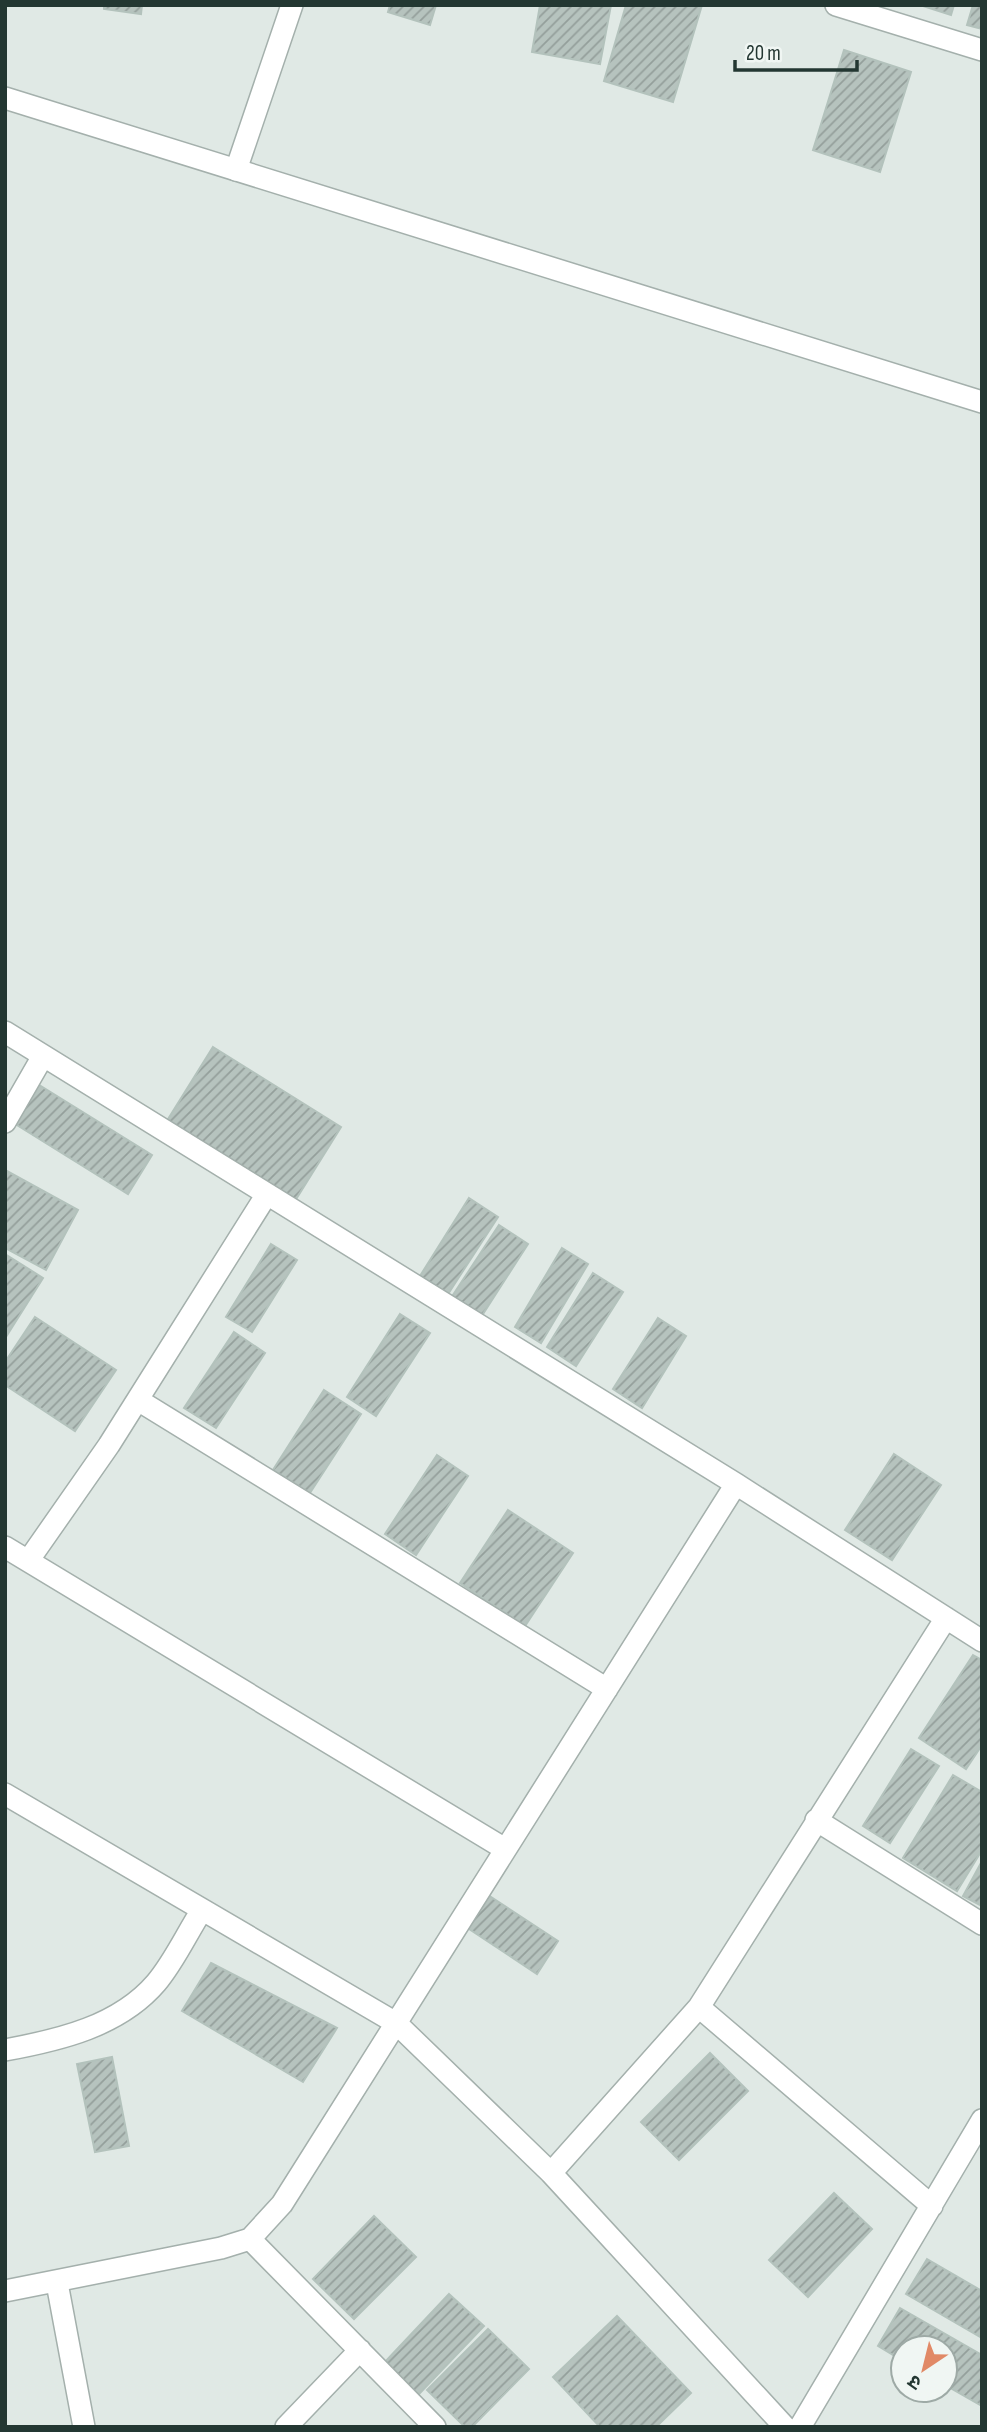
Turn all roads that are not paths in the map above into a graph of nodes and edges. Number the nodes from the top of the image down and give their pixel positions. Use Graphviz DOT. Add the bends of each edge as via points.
graph roads {
  1 [pos="292,5"];
  2 [pos="836,5"];
  3 [pos="982,50"];
  4 [pos="5,98"];
  5 [pos="236,170"];
  6 [pos="982,401"];
  7 [pos="5,1032"];
  8 [pos="43,1056"];
  9 [pos="5,1122"];
  10 [pos="267,1194"];
  11 [pos="138,1399"];
  12 [pos="736,1484"];
  13 [pos="5,1547"];
  14 [pos="28,1561"];
  15 [pos="946,1618"];
  16 [pos="982,1641"];
  17 [pos="607,1689"];
  18 [pos="5,1794"];
  19 [pos="816,1820"];
  20 [pos="505,1849"];
  21 [pos="202,1910"];
  22 [pos="982,1924"];
  23 [pos="699,2007"];
  24 [pos="396,2024"];
  25 [pos="5,2049"];
  26 [pos="982,2120"];
  27 [pos="551,2173"];
  28 [pos="932,2206"];
  29 [pos="250,2239"];
  30 [pos="57,2283"];
  31 [pos="5,2291"];
  32 [pos="360,2350"];
  33 [pos="84,2427"];
  34 [pos="286,2427"];
  35 [pos="435,2427"];
  36 [pos="785,2427"];
  37 [pos="800,2427"];
  1 -- 5 [label="street"];
  2 -- 3 [label="street"];
  4 -- 5 [label="street"];
  5 -- 6 [label="street"];
  7 -- 8 [label="street"];
  8 -- 9 [label="street"];
  8 -- 10 [label="street"];
  10 -- 11 [label="street"];
  10 -- 12 [label="street"];
  11 -- 14 [label="street"];
  11 -- 17 [label="street"];
  12 -- 15 [label="street"];
  12 -- 17 [label="street"];
  13 -- 14 [label="street"];
  14 -- 20 [label="street"];
  15 -- 16 [label="street"];
  15 -- 19 [label="street"];
  17 -- 20 [label="street"];
  18 -- 21 [label="street"];
  19 -- 22 [label="street"];
  19 -- 23 [label="street"];
  20 -- 24 [label="street"];
  21 -- 24 [label="street"];
  21 -- 25 [label="street" via="158,1981 137,2002 108,2022"];
  23 -- 27 [label="street"];
  23 -- 28 [label="street"];
  24 -- 27 [label="street"];
  24 -- 29 [label="street" via="282,2204"];
  26 -- 28 [label="street"];
  27 -- 36 [label="street"];
  28 -- 37 [label="street"];
  29 -- 30 [label="street"];
  29 -- 32 [label="street"];
  30 -- 31 [label="street"];
  30 -- 33 [label="street"];
  32 -- 34 [label="street"];
  32 -- 35 [label="street"];
}
